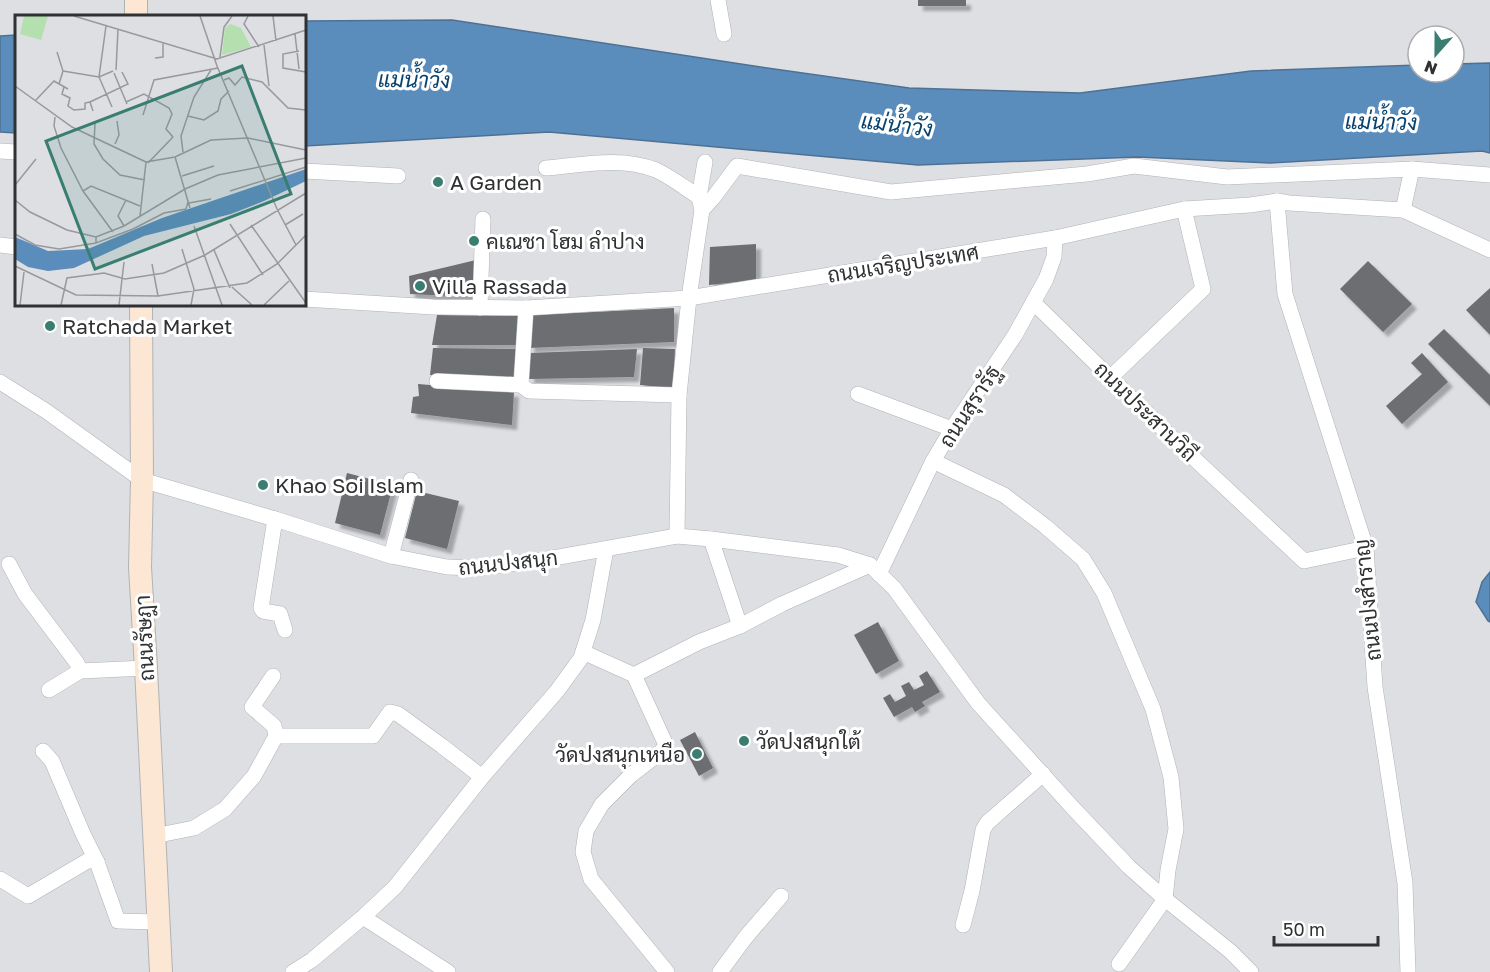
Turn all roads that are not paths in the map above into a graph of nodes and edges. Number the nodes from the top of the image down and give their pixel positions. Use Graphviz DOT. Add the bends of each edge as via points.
graph roads {
  1 [pos="718,0"];
  2 [pos="724,34"];
  3 [pos="0,151"];
  4 [pos="15,152"];
  5 [pos="705,162"];
  6 [pos="546,168"];
  7 [pos="1412,169"];
  8 [pos="306,171"];
  9 [pos="1490,175"];
  10 [pos="398,176"];
  11 [pos="1277,201"];
  12 [pos="701,203"];
  13 [pos="1184,209"];
  14 [pos="1402,210"];
  15 [pos="483,219"];
  16 [pos="1055,238"];
  17 [pos="0,245"];
  18 [pos="15,246"];
  19 [pos="1490,250"];
  20 [pos="689,298"];
  21 [pos="306,299"];
  22 [pos="1033,302"];
  23 [pos="141,306"];
  24 [pos="480,308"];
  25 [pos="526,308"];
  26 [pos="1111,377"];
  27 [pos="437,381"];
  28 [pos="0,382"];
  29 [pos="521,385"];
  30 [pos="858,394"];
  31 [pos="679,395"];
  32 [pos="952,429"];
  33 [pos="933,460"];
  34 [pos="142,480"];
  35 [pos="411,480"];
  36 [pos="275,519"];
  37 [pos="677,536"];
  38 [pos="711,539"];
  39 [pos="1366,548"];
  40 [pos="606,549"];
  41 [pos="391,556"];
  42 [pos="9,564"];
  43 [pos="875,570"];
  44 [pos="740,626"];
  45 [pos="285,630"];
  46 [pos="583,652"];
  47 [pos="146,668"];
  48 [pos="80,671"];
  49 [pos="634,675"];
  50 [pos="273,676"];
  51 [pos="49,690"];
  52 [pos="276,736"];
  53 [pos="42,751"];
  54 [pos="1042,774"];
  55 [pos="482,777"];
  56 [pos="154,836"];
  57 [pos="97,862"];
  58 [pos="0,879"];
  59 [pos="781,896"];
  60 [pos="1166,899"];
  61 [pos="363,917"];
  62 [pos="158,922"];
  63 [pos="963,925"];
  64 [pos="1119,964"];
  65 [pos="161,972"];
  66 [pos="292,972"];
  67 [pos="448,972"];
  68 [pos="667,972"];
  69 [pos="720,972"];
  70 [pos="1251,972"];
  71 [pos="1408,972"];
  1 -- 2 [label="street"];
  3 -- 4 [label="street"];
  5 -- 12 [label="street"];
  6 -- 12 [label="street" via="637,164 671,178"];
  7 -- 9 [label="street"];
  7 -- 12 [label="street" via="1227,177 1134,166 891,192 737,166 713,198"];
  7 -- 14 [label="street"];
  8 -- 10 [label="street"];
  11 -- 13 [label="street, ถนนเจริญประเทศ"];
  11 -- 14 [label="street, ถนนเจริญประเทศ"];
  11 -- 39 [label="street, ถนนปงสำราญ" via="1285,294"];
  12 -- 20 [label="street"];
  13 -- 16 [label="street, ถนนเจริญประเทศ"];
  13 -- 26 [label="street" via="1203,289"];
  14 -- 19 [label="street, ถนนเจริญประเทศ"];
  15 -- 24 [label="street"];
  16 -- 20 [label="street, ถนนเจริญประเทศ"];
  16 -- 22 [label="street, ถนนสุรารัฐ" via="1046,279"];
  17 -- 18 [label="street"];
  20 -- 25 [label="street, ถนนเจริญประเทศ"];
  20 -- 31 [label="street"];
  21 -- 24 [label="street, ถนนเจริญประเทศ"];
  22 -- 26 [label="street, ถนนประสานวิถี"];
  22 -- 32 [label="street, ถนนสุรารัฐ"];
  23 -- 34 [label="street, ถนนรัษฎา"];
  24 -- 25 [label="street, ถนนเจริญประเทศ"];
  25 -- 29 [label="street"];
  26 -- 39 [label="street, ถนนประสานวิถี" via="1304,561"];
  27 -- 29 [label="street"];
  28 -- 34 [label="street, ถนนปงสนุก"];
  29 -- 31 [label="street" via="529,391"];
  30 -- 32 [label="street"];
  31 -- 37 [label="street"];
  32 -- 33 [label="street, ถนนสุรารัฐ"];
  33 -- 43 [label="street, ถนนสุรารัฐ"];
  33 -- 60 [label="street" via="1004,495 1045,526 1083,559 1104,593 1153,709 1171,777 1176,829"];
  34 -- 36 [label="street, ถนนปงสนุก"];
  34 -- 47 [label="street, ถนนรัษฎา" via="140,567"];
  35 -- 41 [label="street"];
  36 -- 41 [label="street, ถนนปงสนุก"];
  36 -- 45 [label="street" via="261,608 280,614"];
  37 -- 38 [label="street, ถนนปงสนุก"];
  37 -- 40 [label="street, ถนนปงสนุก"];
  38 -- 43 [label="street, ถนนปงสนุก" via="838,555"];
  38 -- 44 [label="street"];
  39 -- 71 [label="street, ถนนปงสำราญ" via="1375,687 1405,883"];
  40 -- 41 [label="street, ถนนปงสนุก" via="477,568 447,567"];
  40 -- 46 [label="street"];
  42 -- 48 [label="street" via="25,594"];
  43 -- 44 [label="street" via="782,604"];
  43 -- 54 [label="street" via="894,588 978,704"];
  44 -- 49 [label="street"];
  46 -- 49 [label="street"];
  46 -- 55 [label="street" via="557,691"];
  47 -- 48 [label="street"];
  47 -- 56 [label="street, ถนนรัษฎา"];
  48 -- 51 [label="street"];
  49 -- 68 [label="street" via="666,745 602,804 586,831 583,852 591,879"];
  50 -- 52 [label="street" via="252,707 274,726"];
  52 -- 55 [label="street" via="373,736 390,712"];
  52 -- 56 [label="street" via="254,776 225,809 194,828"];
  53 -- 57 [label="street" via="52,761"];
  54 -- 60 [label="street" via="1129,867"];
  54 -- 63 [label="street" via="983,830"];
  55 -- 61 [label="street" via="395,887"];
  56 -- 62 [label="street, ถนนรัษฎา"];
  57 -- 58 [label="street" via="89,860 28,896"];
  57 -- 62 [label="street" via="118,921"];
  59 -- 69 [label="street"];
  60 -- 64 [label="street"];
  60 -- 70 [label="street"];
  61 -- 66 [label="street"];
  61 -- 67 [label="street"];
  62 -- 65 [label="street, ถนนรัษฎา"];
}
